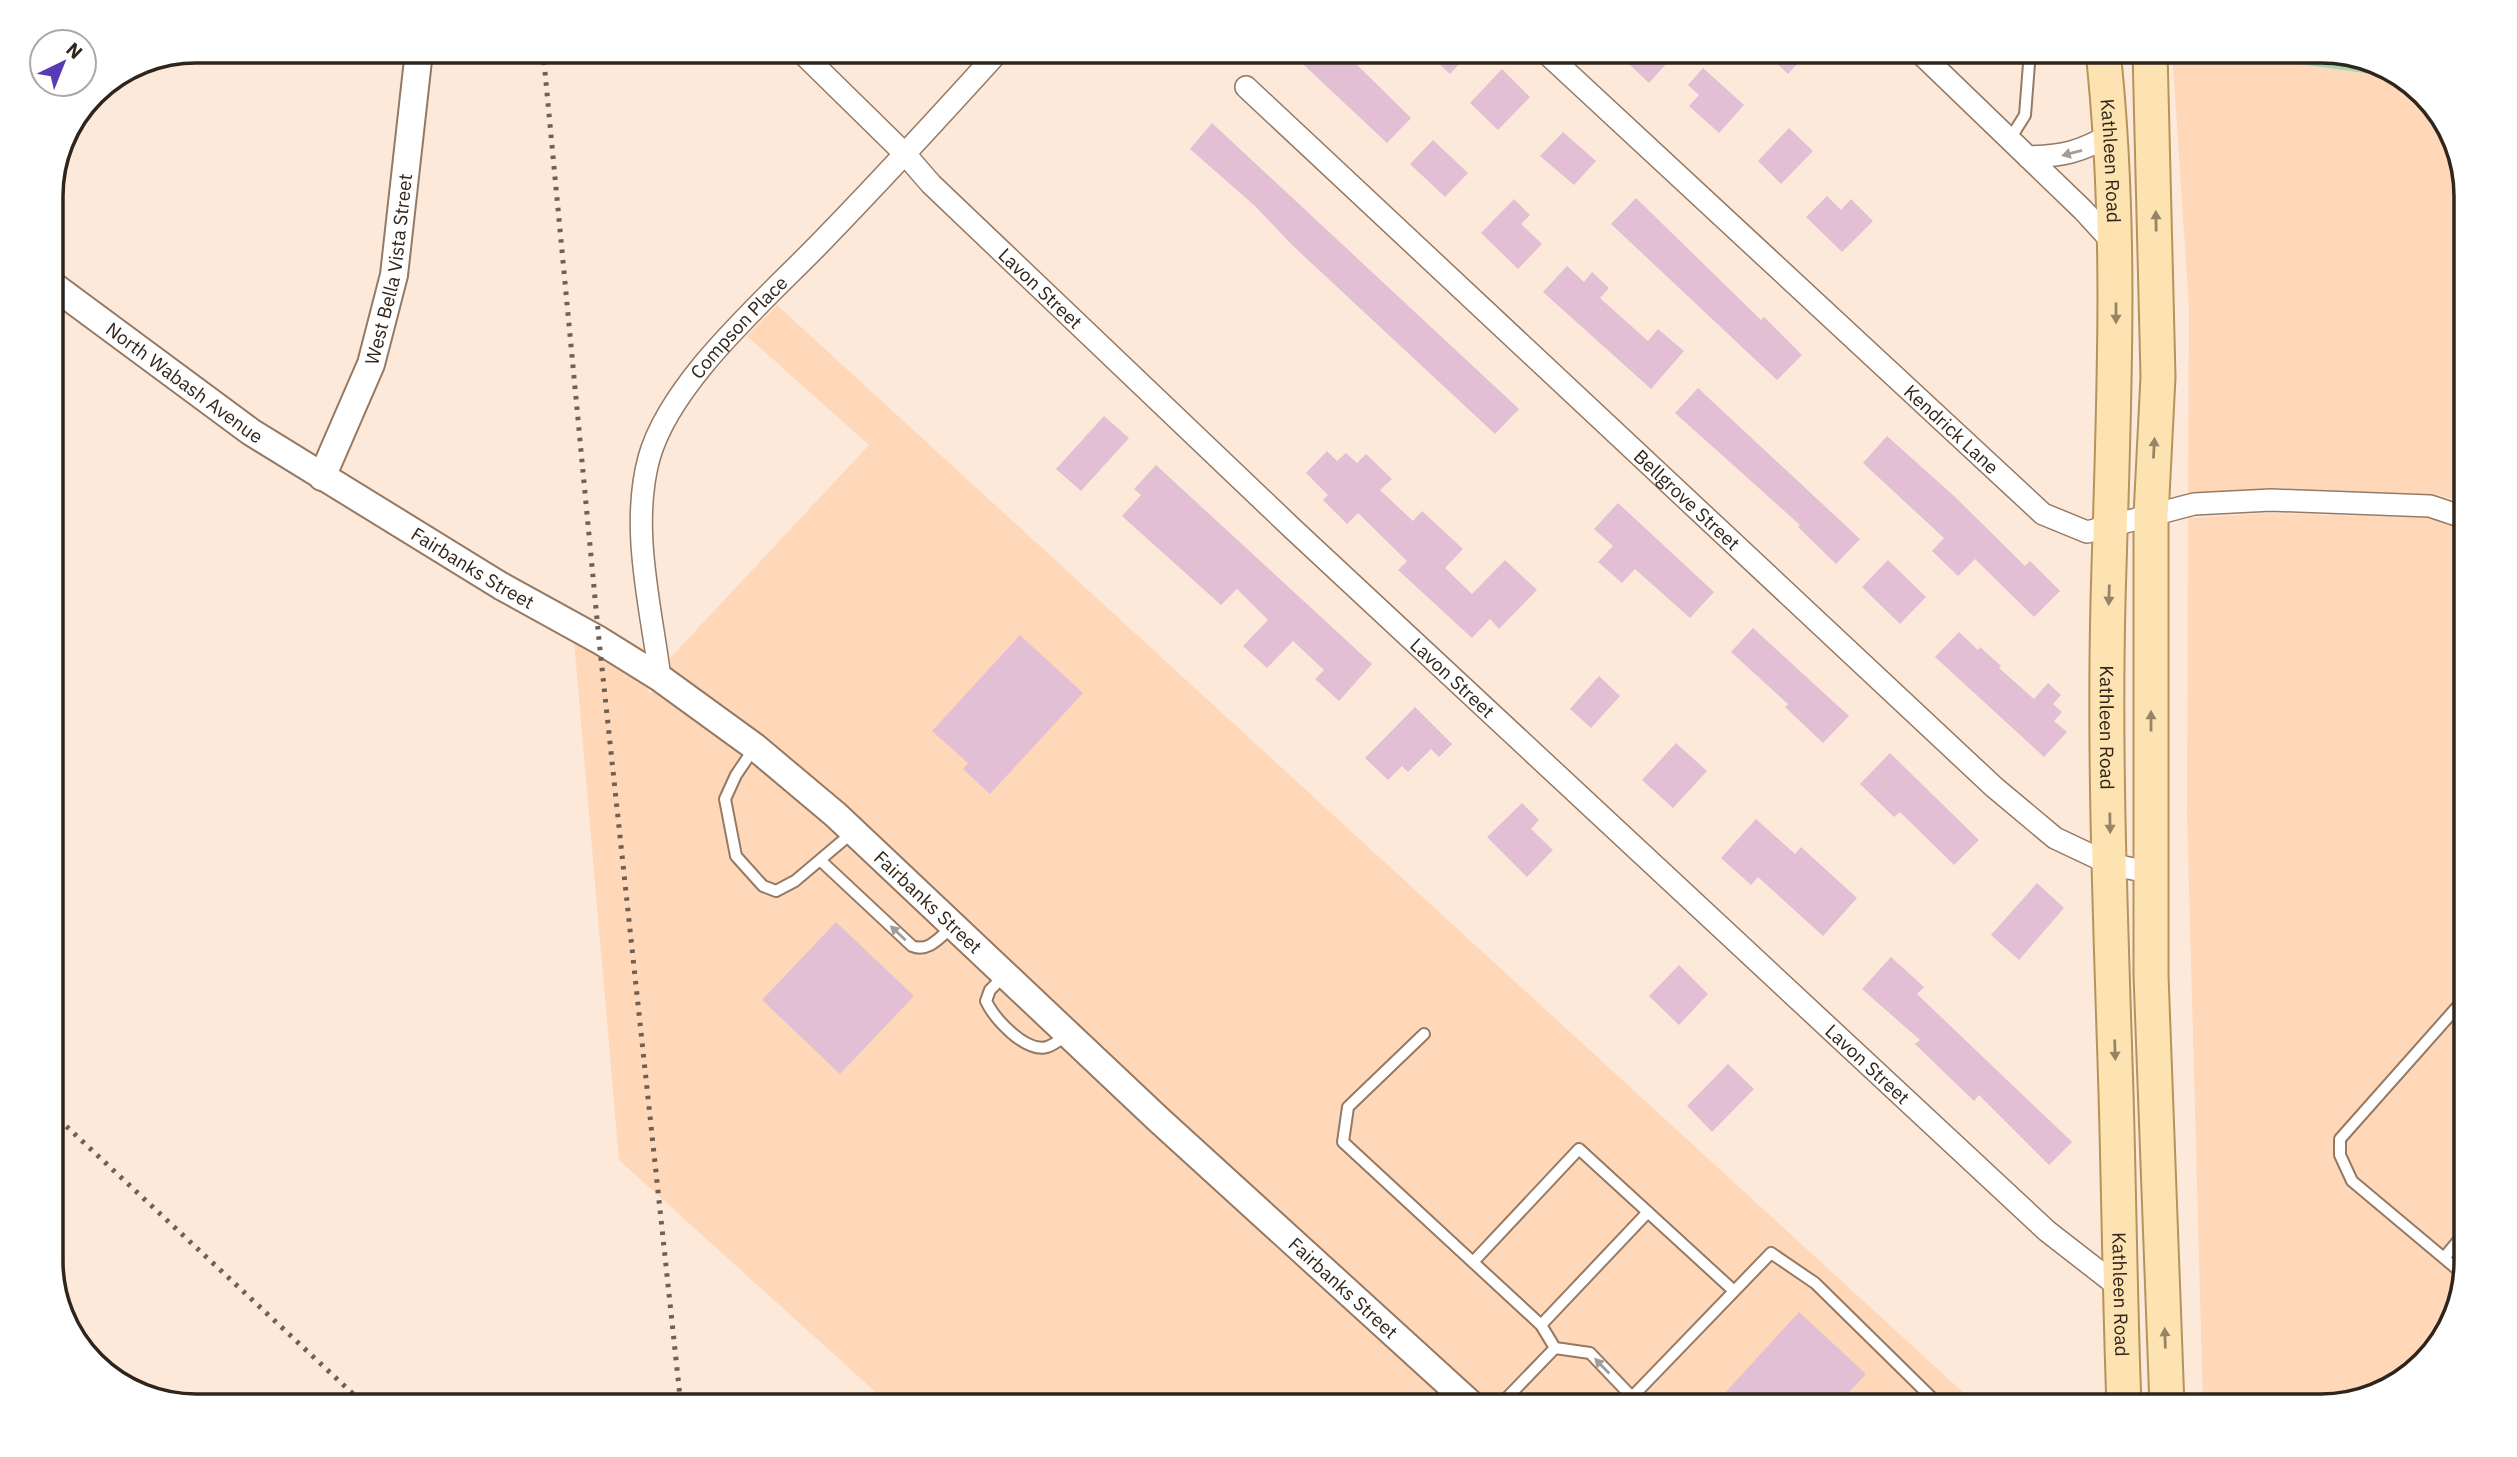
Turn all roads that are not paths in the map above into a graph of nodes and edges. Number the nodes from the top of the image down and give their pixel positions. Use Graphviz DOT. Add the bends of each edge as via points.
graph roads {
  1 [pos="418,63"];
  2 [pos="812,63"];
  3 [pos="988,63"];
  4 [pos="1557,63"];
  5 [pos="1931,63"];
  6 [pos="2029,63"];
  7 [pos="2104,63"];
  8 [pos="2150,63"];
  9 [pos="1246,87"];
  10 [pos="2112,134"];
  11 [pos="2010,139"];
  12 [pos="905,155"];
  13 [pos="2028,157"];
  14 [pos="2115,245"];
  15 [pos="63,293"];
  16 [pos="322,477"];
  17 [pos="2454,514"];
  18 [pos="2151,516"];
  19 [pos="2112,527"];
  20 [pos="660,678"];
  21 [pos="755,747"];
  22 [pos="853,832"];
  23 [pos="820,860"];
  24 [pos="2110,864"];
  25 [pos="2151,873"];
  26 [pos="953,926"];
  27 [pos="1005,975"];
  28 [pos="2454,1011"];
  29 [pos="1068,1034"];
  30 [pos="1424,1034"];
  31 [pos="1648,1212"];
  32 [pos="2454,1246"];
  33 [pos="2444,1258"];
  34 [pos="1473,1262"];
  35 [pos="2454,1266"];
  36 [pos="2119,1287"];
  37 [pos="1734,1291"];
  38 [pos="1541,1325"];
  39 [pos="1555,1348"];
  40 [pos="1460,1394"];
  41 [pos="1511,1394"];
  42 [pos="1625,1394"];
  43 [pos="1638,1394"];
  44 [pos="1928,1394"];
  45 [pos="2123,1394"];
  46 [pos="2166,1394"];
  1 -- 16 [label="street, West Bella Vista Street" via="394,275 371,364"];
  2 -- 12 [label="street, Lavon Street"];
  3 -- 12 [label="street, Compson Place"];
  4 -- 19 [label="street, Kendrick Lane" via="2043,514 2087,532"];
  5 -- 11 [label="street"];
  6 -- 11 [label="lane" via="2025,115"];
  7 -- 10 [label="main road, Kathleen Road"];
  18 -- 8 [label="main road, one-way" via="2158,364"];
  9 -- 24 [label="street, Bellgrove Street" via="1994,788 2055,838"];
  10 -- 13 [label="street, one-way" via="2064,156"];
  10 -- 14 [label="main road, Kathleen Road"];
  11 -- 13 [label="street"];
  12 -- 20 [label="street, Compson Place" via="717,351 661,426 649,457 641,527"];
  12 -- 36 [label="street, Lavon Street" via="1294,530 2047,1231"];
  13 -- 14 [label="street"];
  14 -- 19 [label="main road, Kathleen Road, one-way"];
  15 -- 16 [label="street, North Wabash Avenue" via="251,432"];
  16 -- 20 [label="street, Fairbanks Street"];
  17 -- 18 [label="street, Kendrick Lane" via="2430,506 2271,500 2194,504"];
  18 -- 19 [label="street, Kendrick Lane"];
  25 -- 18 [label="main road, one-way"];
  19 -- 24 [label="main road, Kathleen Road, one-way" via="2108,602"];
  20 -- 21 [label="street, Fairbanks Street"];
  21 -- 22 [label="street, Fairbanks Street"];
  21 -- 23 [label="lane" via="725,799 736,856 763,886 775,891"];
  22 -- 23 [label="lane"];
  22 -- 26 [label="street, Fairbanks Street"];
  26 -- 23 [label="lane, one-way" via="927,947 912,946"];
  24 -- 25 [label="street, Bellgrove Street"];
  24 -- 36 [label="main road, Kathleen Road, one-way"];
  46 -- 25 [label="main road, one-way"];
  26 -- 27 [label="street, Fairbanks Street"];
  27 -- 29 [label="street, Fairbanks Street"];
  27 -- 29 [label="lane" via="986,1001 992,1013 1023,1041 1038,1048 1049,1047"];
  28 -- 33 [label="lane" via="2340,1139 2340,1155 2352,1181"];
  29 -- 40 [label="street, Fairbanks Street"];
  30 -- 34 [label="lane" via="1348,1107 1343,1142"];
  31 -- 34 [label="lane" via="1579,1149"];
  31 -- 37 [label="lane"];
  31 -- 38 [label="lane"];
  32 -- 33 [label="lane"];
  33 -- 35 [label="lane"];
  34 -- 38 [label="lane"];
  36 -- 45 [label="main road, Kathleen Road"];
  37 -- 43 [label="lane"];
  37 -- 44 [label="lane" via="1771,1253 1815,1283"];
  38 -- 39 [label="lane"];
  39 -- 41 [label="lane"];
  42 -- 39 [label="lane, one-way" via="1590,1353"];
}
